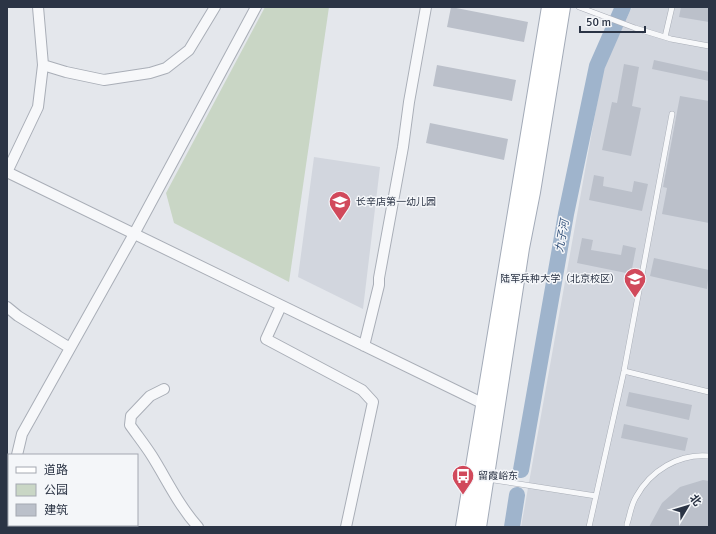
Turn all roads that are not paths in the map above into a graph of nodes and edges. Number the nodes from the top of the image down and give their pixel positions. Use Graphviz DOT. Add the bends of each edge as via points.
graph roads {
  1 [pos="38,7"];
  2 [pos="215,7"];
  3 [pos="256,7"];
  4 [pos="426,7"];
  5 [pos="550,7"];
  6 [pos="562,7"];
  7 [pos="578,7"];
  8 [pos="672,7"];
  9 [pos="665,37"];
  10 [pos="709,46"];
  11 [pos="43,65"];
  12 [pos="672,114"];
  13 [pos="7,172"];
  14 [pos="134,234"];
  15 [pos="281,306"];
  16 [pos="7,307"];
  17 [pos="364,346"];
  18 [pos="70,348"];
  19 [pos="624,371"];
  20 [pos="164,390"];
  21 [pos="709,390"];
  22 [pos="484,404"];
  23 [pos="17,454"];
  24 [pos="709,456"];
  25 [pos="486,479"];
  26 [pos="596,496"];
  27 [pos="198,527"];
  28 [pos="346,527"];
  29 [pos="464,527"];
  30 [pos="478,527"];
  31 [pos="589,527"];
  32 [pos="627,527"];
  1 -- 11 [label="street"];
  2 -- 11 [label="street" via="189,50 166,68 104,80"];
  3 -- 14 [label="street"];
  4 -- 17 [label="street" via="379,285"];
  5 -- 22 [label="main road"];
  6 -- 25 [label="main road" via="521,248"];
  7 -- 9 [label="lane"];
  8 -- 9 [label="lane"];
  9 -- 10 [label="lane"];
  11 -- 13 [label="street" via="38,107"];
  12 -- 19 [label="lane"];
  13 -- 14 [label="street"];
  14 -- 15 [label="street"];
  14 -- 18 [label="street"];
  15 -- 17 [label="street"];
  15 -- 28 [label="street" via="266,338 362,390 373,402"];
  16 -- 18 [label="street"];
  17 -- 22 [label="street"];
  18 -- 23 [label="street" via="22,434"];
  19 -- 21 [label="lane"];
  19 -- 26 [label="lane"];
  20 -- 27 [label="street" via="150,396 131,416 130,425"];
  22 -- 29 [label="main road"];
  24 -- 32 [label="lane" via="698,455 673,462 651,477 635,498"];
  25 -- 26 [label="lane"];
  25 -- 30 [label="main road"];
  26 -- 31 [label="lane"];
}
